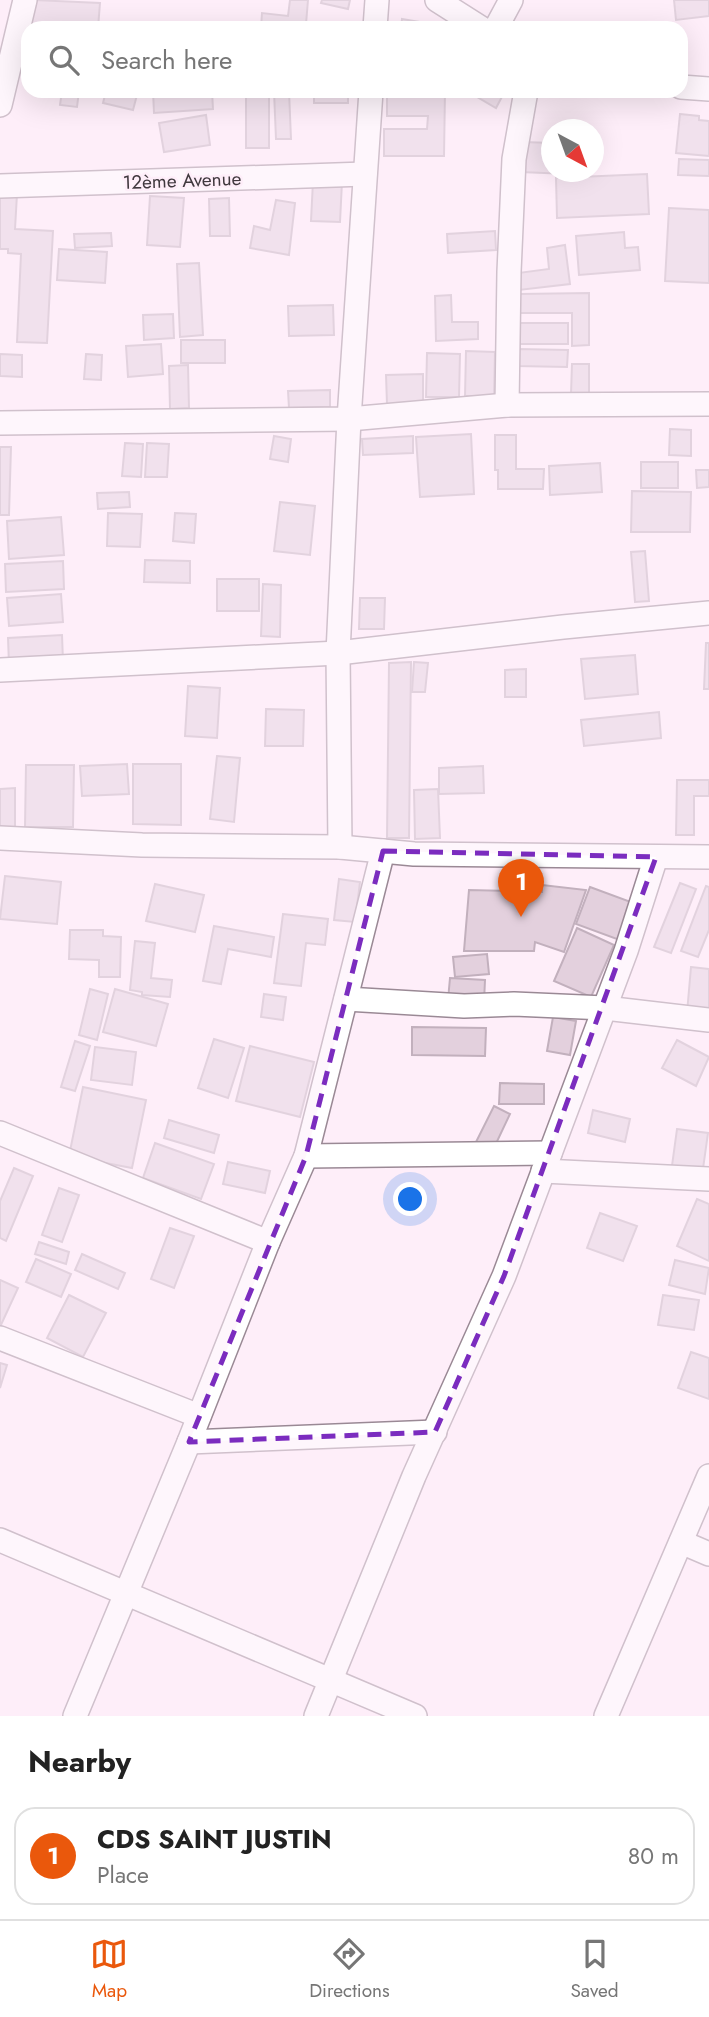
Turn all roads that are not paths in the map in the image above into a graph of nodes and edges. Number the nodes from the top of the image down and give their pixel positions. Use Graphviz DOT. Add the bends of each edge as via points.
graph roads {
  1 [pos="25,0"];
  2 [pos="377,0"];
  3 [pos="437,0"];
  4 [pos="511,0"];
  5 [pos="376,21"];
  6 [pos="470,21"];
  7 [pos="500,21"];
  8 [pos="688,88"];
  9 [pos="709,89"];
  10 [pos="370,98"];
  11 [pos="525,98"];
  12 [pos="0,105"];
  13 [pos="365,174"];
  14 [pos="0,186"];
  15 [pos="709,404"];
  16 [pos="507,405"];
  17 [pos="349,419"];
  18 [pos="0,423"];
  19 [pos="709,613"];
  20 [pos="338,653"];
  21 [pos="0,670"];
  22 [pos="0,838"];
  23 [pos="340,848"];
  24 [pos="383,851"];
  25 [pos="656,857"];
  26 [pos="709,857"];
  27 [pos="346,999"];
  28 [pos="605,1008"];
  29 [pos="709,1020"];
  30 [pos="0,1133"];
  31 [pos="306,1156"];
  32 [pos="547,1162"];
  33 [pos="709,1179"];
  34 [pos="268,1242"];
  35 [pos="0,1338"];
  36 [pos="199,1416"];
  37 [pos="435,1432"];
  38 [pos="189,1443"];
  39 [pos="709,1476"];
  40 [pos="0,1540"];
  41 [pos="681,1542"];
  42 [pos="709,1553"];
  43 [pos="127,1592"];
  44 [pos="332,1681"];
  45 [pos="75,1716"];
  46 [pos="316,1716"];
  47 [pos="415,1716"];
  48 [pos="606,1716"];
  1 -- 12 [label="street"];
  2 -- 5 [label="street"];
  3 -- 6 [label="street"];
  4 -- 7 [label="street"];
  8 -- 9 [label="street"];
  10 -- 13 [label="street"];
  11 -- 16 [label="street" via="514,159"];
  13 -- 14 [label="street, 12ème Avenue"];
  13 -- 17 [label="street"];
  15 -- 16 [label="street"];
  16 -- 17 [label="street"];
  17 -- 18 [label="street"];
  17 -- 20 [label="street"];
  19 -- 20 [label="street"];
  20 -- 21 [label="street"];
  20 -- 23 [label="street"];
  22 -- 23 [label="street"];
  23 -- 24 [label="street"];
  24 -- 25 [label="street"];
  24 -- 27 [label="street"];
  25 -- 26 [label="street"];
  25 -- 28 [label="street"];
  27 -- 28 [label="street"];
  27 -- 31 [label="street"];
  28 -- 29 [label="street"];
  28 -- 32 [label="street"];
  30 -- 34 [label="street"];
  31 -- 32 [label="street"];
  31 -- 34 [label="street"];
  32 -- 33 [label="street"];
  32 -- 37 [label="street" via="504,1276"];
  34 -- 36 [label="street"];
  35 -- 36 [label="street"];
  36 -- 38 [label="street"];
  37 -- 38 [label="street"];
  37 -- 44 [label="street"];
  38 -- 43 [label="street"];
  39 -- 41 [label="street"];
  40 -- 43 [label="street"];
  41 -- 42 [label="street"];
  41 -- 48 [label="street"];
  43 -- 44 [label="street"];
  43 -- 45 [label="street"];
  44 -- 46 [label="street"];
  44 -- 47 [label="street"];
}
